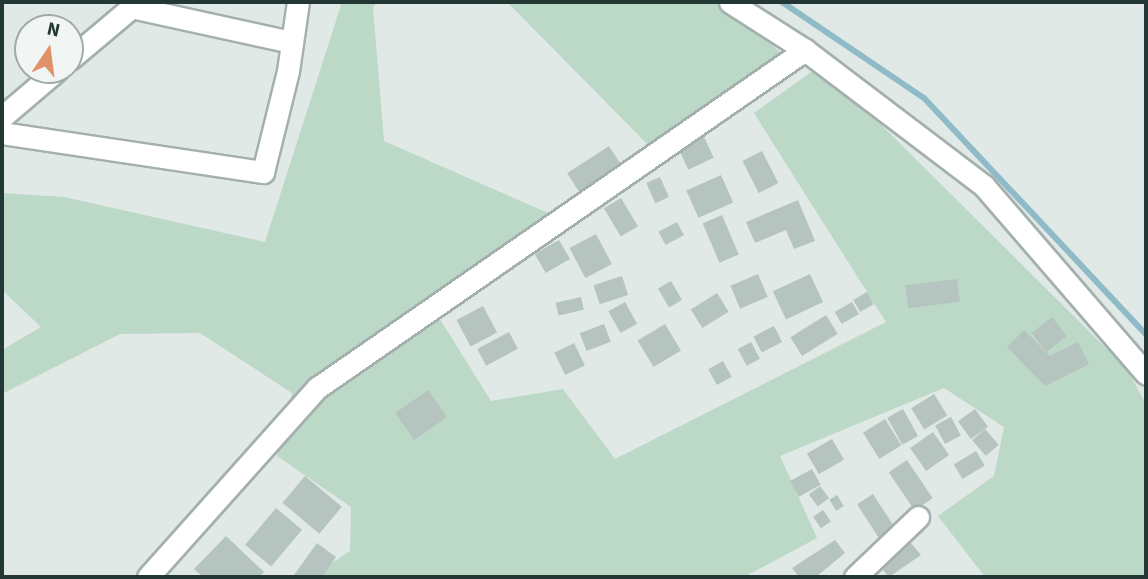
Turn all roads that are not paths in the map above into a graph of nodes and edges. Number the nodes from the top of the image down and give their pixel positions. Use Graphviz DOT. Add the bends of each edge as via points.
graph roads {
  1 [pos="298,2"];
  2 [pos="730,2"];
  3 [pos="134,5"];
  4 [pos="292,42"];
  5 [pos="84,47"];
  6 [pos="805,50"];
  7 [pos="41,84"];
  8 [pos="2,117"];
  9 [pos="2,133"];
  10 [pos="1146,374"];
  11 [pos="918,517"];
  12 [pos="148,577"];
  13 [pos="855,577"];
  1 -- 4 [label="street"];
  2 -- 6 [label="street"];
  3 -- 4 [label="street"];
  3 -- 5 [label="street"];
  4 -- 9 [label="street" via="263,172"];
  6 -- 10 [label="street" via="984,186"];
  6 -- 12 [label="street" via="317,388"];
  7 -- 8 [label="street"];
  11 -- 13 [label="street"];
}
